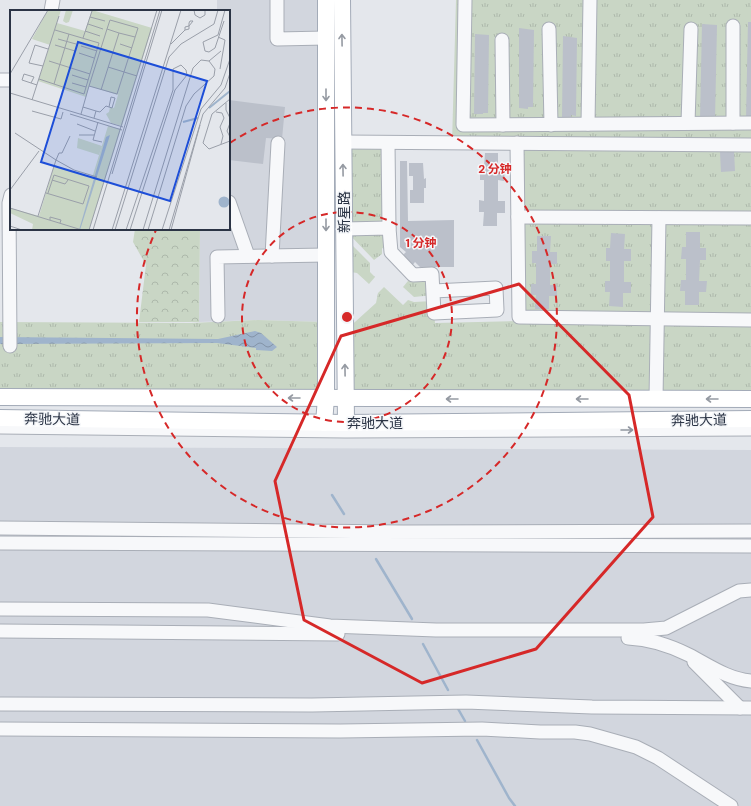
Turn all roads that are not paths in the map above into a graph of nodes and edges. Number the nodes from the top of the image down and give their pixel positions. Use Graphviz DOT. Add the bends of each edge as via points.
graph roads {
  1 [pos="53,0"];
  2 [pos="277,0"];
  3 [pos="326,0"];
  4 [pos="342,0"];
  5 [pos="466,0"];
  6 [pos="590,0"];
  7 [pos="51,10"];
  8 [pos="734,26"];
  9 [pos="549,29"];
  10 [pos="691,29"];
  11 [pos="326,38"];
  12 [pos="502,40"];
  13 [pos="688,123"];
  14 [pos="733,123"];
  15 [pos="751,123"];
  16 [pos="551,124"];
  17 [pos="588,124"];
  18 [pos="504,125"];
  19 [pos="343,142"];
  20 [pos="278,143"];
  21 [pos="388,143"];
  22 [pos="517,143"];
  23 [pos="751,145"];
  24 [pos="10,199"];
  25 [pos="230,205"];
  26 [pos="518,217"];
  27 [pos="659,218"];
  28 [pos="751,218"];
  29 [pos="388,228"];
  30 [pos="344,229"];
  31 [pos="326,255"];
  32 [pos="248,256"];
  33 [pos="272,256"];
  34 [pos="433,291"];
  35 [pos="519,297"];
  36 [pos="496,298"];
  37 [pos="218,316"];
  38 [pos="656,319"];
  39 [pos="751,320"];
  40 [pos="10,346"];
  41 [pos="0,397"];
  42 [pos="326,398"];
  43 [pos="345,399"];
  44 [pos="656,399"];
  45 [pos="751,399"];
  46 [pos="0,418"];
  47 [pos="751,419"];
  48 [pos="346,423"];
  49 [pos="316,425"];
  50 [pos="0,427"];
  51 [pos="751,429"];
  52 [pos="0,528"];
  53 [pos="751,530"];
  54 [pos="0,543"];
  55 [pos="751,546"];
  56 [pos="751,590"];
  57 [pos="0,608"];
  58 [pos="0,631"];
  59 [pos="684,653"];
  60 [pos="751,681"];
  61 [pos="0,704"];
  62 [pos="746,708"];
  63 [pos="0,729"];
  64 [pos="730,806"];
  1 -- 7 [label="street"];
  2 -- 11 [label="street" via="277,39"];
  3 -- 11 [label="main road, 新星路"];
  19 -- 4 [label="main road, 新星路, one-way"];
  5 -- 18 [label="street" via="463,125"];
  6 -- 17 [label="street"];
  8 -- 14 [label="street"];
  9 -- 16 [label="street"];
  10 -- 13 [label="street"];
  11 -- 31 [label="main road, 新星路, one-way"];
  12 -- 18 [label="street"];
  13 -- 14 [label="street"];
  13 -- 17 [label="street"];
  14 -- 15 [label="street"];
  16 -- 17 [label="street"];
  16 -- 18 [label="street"];
  19 -- 21 [label="street"];
  30 -- 19 [label="main road, 新星路, one-way"];
  20 -- 33 [label="street"];
  21 -- 22 [label="street"];
  21 -- 29 [label="street"];
  22 -- 23 [label="street"];
  22 -- 26 [label="street"];
  24 -- 40 [label="street"];
  25 -- 32 [label="street"];
  26 -- 27 [label="street"];
  26 -- 35 [label="street"];
  27 -- 28 [label="street"];
  27 -- 38 [label="street"];
  29 -- 30 [label="street"];
  29 -- 34 [label="street" via="391,252 413,275 432,274"];
  43 -- 30 [label="main road, 新星路, one-way"];
  31 -- 33 [label="street"];
  31 -- 42 [label="main road, 新星路"];
  32 -- 33 [label="street"];
  32 -- 37 [label="street" via="217,257"];
  34 -- 36 [label="street" via="496,288"];
  34 -- 36 [label="street" via="434,313 497,310"];
  35 -- 36 [label="street"];
  35 -- 38 [label="street" via="519,317"];
  38 -- 39 [label="street"];
  38 -- 44 [label="street"];
  42 -- 41 [label="main road, 奔驰大道, one-way"];
  42 -- 43 [label="main road, 奔驰大道"];
  42 -- 49 [label="main road, 新星路"];
  44 -- 43 [label="main road, 奔驰大道, one-way"];
  43 -- 48 [label="main road, 新星路"];
  45 -- 44 [label="main road, 奔驰大道, one-way"];
  46 -- 49 [label="main road, 奔驰大道"];
  47 -- 48 [label="main road, 奔驰大道"];
  48 -- 49 [label="main road, 奔驰大道"];
  49 -- 50 [label="street"];
  49 -- 51 [label="street, one-way"];
  52 -- 53 [label="street" via="403,532"];
  54 -- 55 [label="street"];
  56 -- 57 [label="street" via="739,591 666,628 644,630 436,630 330,626 208,610"];
  58 -- 59 [label="street" via="645,639"];
  59 -- 60 [label="street" via="723,674"];
  59 -- 62 [label="street"];
  61 -- 62 [label="street" via="312,705 466,702 592,707"];
  63 -- 64 [label="street" via="482,729 575,732 636,747 658,758"];
}
